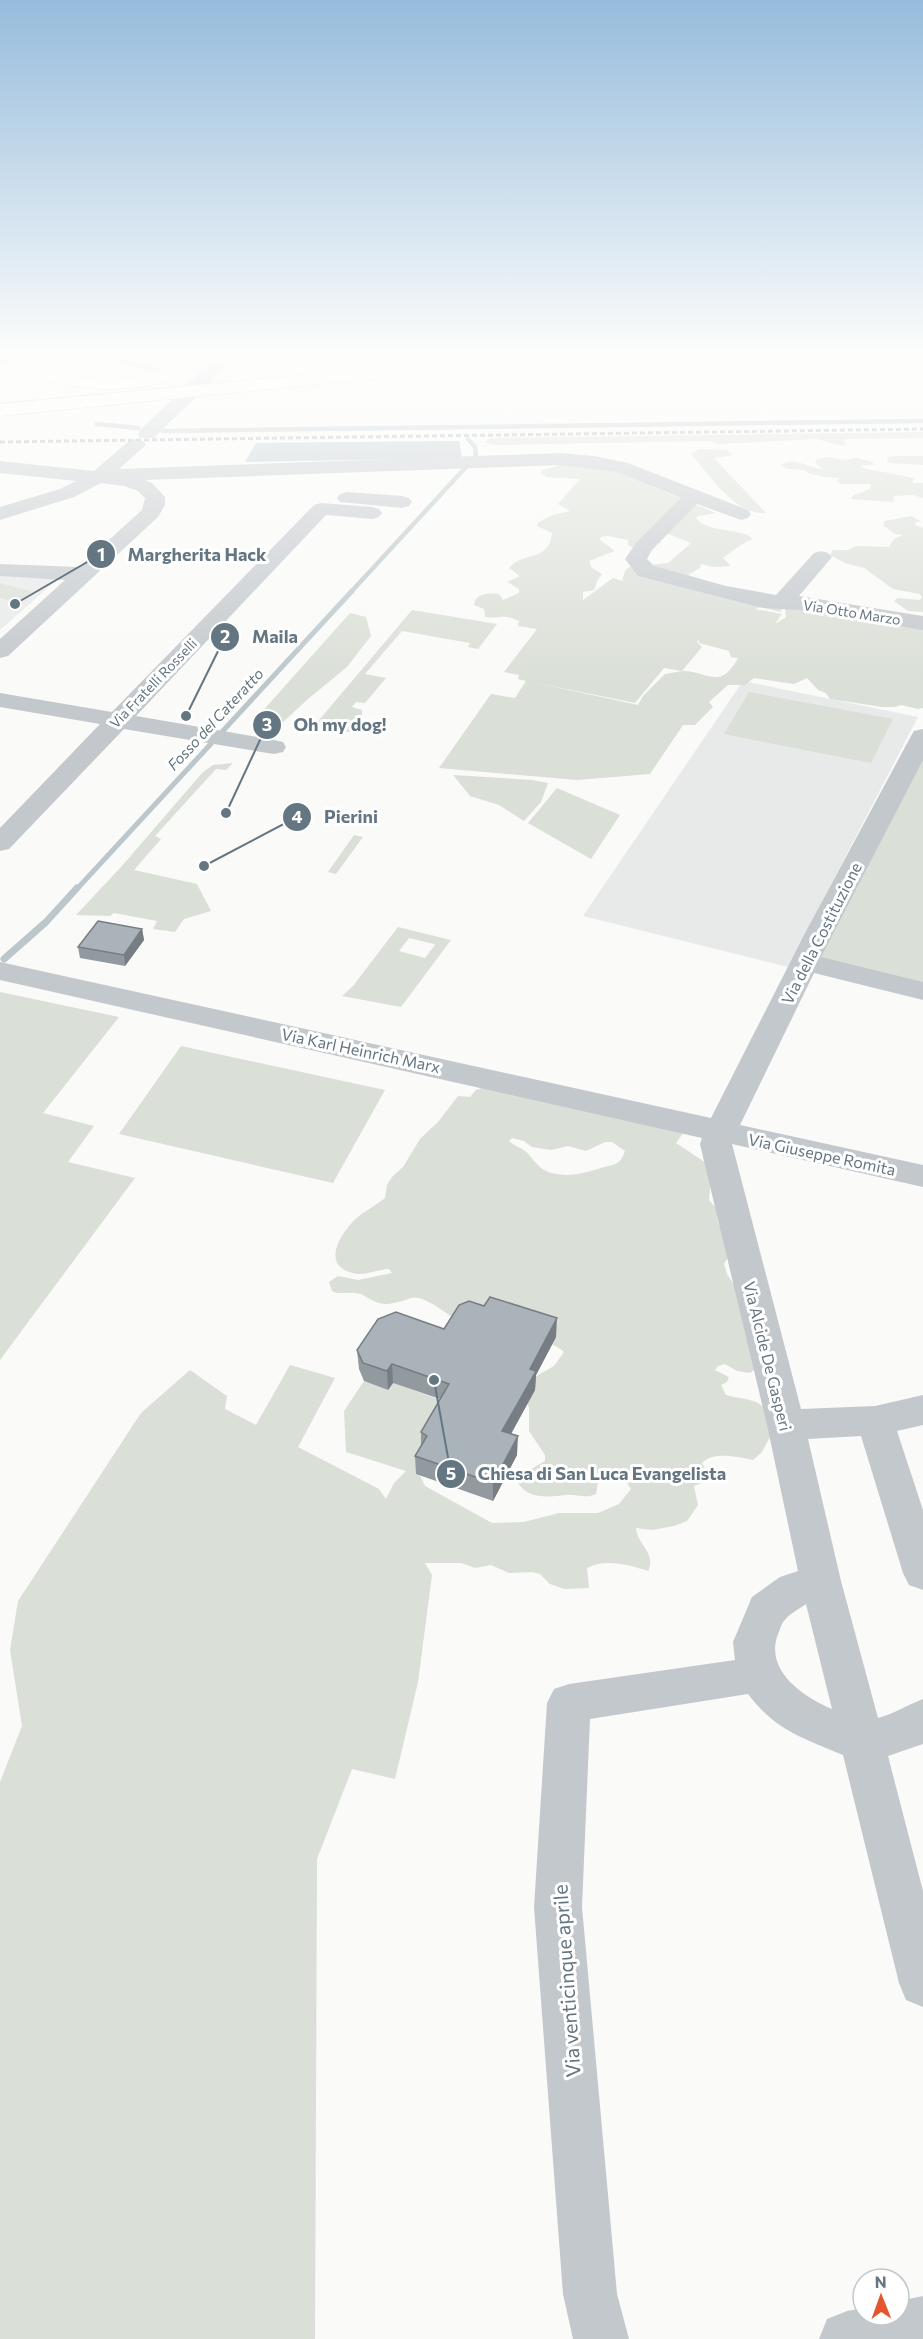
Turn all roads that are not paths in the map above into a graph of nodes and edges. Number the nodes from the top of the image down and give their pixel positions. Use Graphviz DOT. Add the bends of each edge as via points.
graph roads {
  1 [pos="112,465"];
  2 [pos="383,465"];
  3 [pos="611,465"];
  4 [pos="359,466"];
  5 [pos="0,467"];
  6 [pos="100,476"];
  7 [pos="146,487"];
  8 [pos="67,493"];
  9 [pos="694,496"];
  10 [pos="402,502"];
  11 [pos="372,513"];
  12 [pos="0,514"];
  13 [pos="741,514"];
  14 [pos="820,557"];
  15 [pos="0,570"];
  16 [pos="84,574"];
  17 [pos="782,602"];
  18 [pos="923,623"];
  19 [pos="0,651"];
  20 [pos="0,700"];
  21 [pos="115,721"];
  22 [pos="923,736"];
  23 [pos="274,747"];
  24 [pos="0,843"];
  25 [pos="805,962"];
  26 [pos="0,971"];
  27 [pos="923,991"];
  28 [pos="721,1131"];
  29 [pos="923,1176"];
  30 [pos="923,1410"];
  31 [pos="875,1421"];
  32 [pos="786,1425"];
  33 [pos="923,1574"];
  34 [pos="821,1581"];
  35 [pos="757,1673"];
  36 [pos="923,1719"];
  37 [pos="862,1742"];
  38 [pos="923,1983"];
  39 [pos="923,2324"];
  40 [pos="601,2339"];
  41 [pos="848,2339"];
  1 -- 6 [label="street"];
  2 -- 4 [label="street"];
  3 -- 9 [label="street"];
  4 -- 6 [label="street"];
  4 -- 10 [label="street" via="331,496"];
  5 -- 6 [label="street"];
  6 -- 7 [label="street"];
  6 -- 8 [label="street"];
  7 -- 8 [label="street"];
  7 -- 16 [label="street" via="154,497 151,513"];
  8 -- 12 [label="street"];
  9 -- 13 [label="street"];
  9 -- 17 [label="street, Via Otto Marzo" via="636,559 646,571 722,592"];
  11 -- 21 [label="street, Via Fratelli Rosselli" via="321,509"];
  14 -- 17 [label="street, Via Otto Marzo"];
  15 -- 16 [label="street"];
  16 -- 19 [label="street"];
  17 -- 18 [label="street, Via Otto Marzo"];
  20 -- 21 [label="street"];
  21 -- 23 [label="street"];
  21 -- 24 [label="street, Via Fratelli Rosselli"];
  22 -- 25 [label="street, Via della Costituzione"];
  25 -- 27 [label="street"];
  25 -- 28 [label="street, Via della Costituzione"];
  26 -- 28 [label="street, Via Karl Heinrich Marx"];
  28 -- 29 [label="street, Via Giuseppe Romita"];
  28 -- 32 [label="street, Via Alcide De Gasperi" via="717,1144"];
  30 -- 31 [label="street"];
  31 -- 32 [label="street"];
  31 -- 33 [label="street"];
  32 -- 34 [label="street, Via Alcide De Gasperi"];
  34 -- 35 [label="street" via="795,1589 767,1610 754,1642"];
  34 -- 37 [label="street, Via Alcide De Gasperi"];
  35 -- 37 [label="street" via="800,1716"];
  35 -- 40 [label="street, Via venticinque aprile" via="569,1703 558,1906 590,2294"];
  36 -- 37 [label="street" via="904,1732"];
  37 -- 38 [label="street, Via Alcide De Gasperi"];
  39 -- 41 [label="street"];
}
